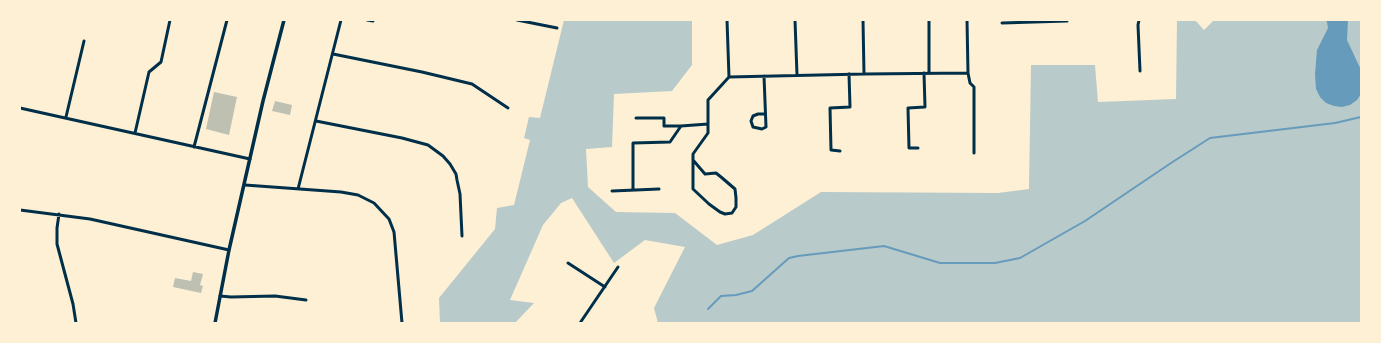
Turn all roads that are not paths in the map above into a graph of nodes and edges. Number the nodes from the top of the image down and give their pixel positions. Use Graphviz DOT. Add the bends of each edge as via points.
graph roads {
  1 [pos="170,20"];
  2 [pos="226,20"];
  3 [pos="284,20"];
  4 [pos="341,20"];
  5 [pos="367,20"];
  6 [pos="517,20"];
  7 [pos="727,20"];
  8 [pos="795,20"];
  9 [pos="863,20"];
  10 [pos="929,20"];
  11 [pos="967,20"];
  12 [pos="1139,20"];
  13 [pos="373,21"];
  14 [pos="1034,21"];
  15 [pos="1067,21"];
  16 [pos="1002,23"];
  17 [pos="557,28"];
  18 [pos="84,41"];
  19 [pos="333,54"];
  20 [pos="1140,72"];
  21 [pos="924,73"];
  22 [pos="929,73"];
  23 [pos="968,73"];
  24 [pos="849,74"];
  25 [pos="864,74"];
  26 [pos="797,75"];
  27 [pos="764,76"];
  28 [pos="729,77"];
  29 [pos="20,108"];
  30 [pos="508,108"];
  31 [pos="765,114"];
  32 [pos="66,117"];
  33 [pos="636,118"];
  34 [pos="316,122"];
  35 [pos="708,124"];
  36 [pos="681,126"];
  37 [pos="135,133"];
  38 [pos="194,147"];
  39 [pos="918,148"];
  40 [pos="840,151"];
  41 [pos="974,153"];
  42 [pos="250,159"];
  43 [pos="693,160"];
  44 [pos="245,185"];
  45 [pos="298,189"];
  46 [pos="659,189"];
  47 [pos="634,190"];
  48 [pos="612,191"];
  49 [pos="20,210"];
  50 [pos="59,214"];
  51 [pos="462,236"];
  52 [pos="229,250"];
  53 [pos="568,263"];
  54 [pos="618,268"];
  55 [pos="605,287"];
  56 [pos="220,296"];
  57 [pos="306,300"];
  58 [pos="76,323"];
  59 [pos="215,323"];
  60 [pos="402,323"];
  61 [pos="580,323"];
  1 -- 37 [label="street" via="161,62 149,72"];
  2 -- 38 [label="street"];
  3 -- 42 [label="street"];
  4 -- 19 [label="street"];
  5 -- 13 [label="street"];
  6 -- 17 [label="street"];
  7 -- 28 [label="street"];
  8 -- 26 [label="street"];
  9 -- 25 [label="street"];
  10 -- 22 [label="street"];
  11 -- 23 [label="street"];
  12 -- 20 [label="street"];
  14 -- 15 [label="street"];
  14 -- 16 [label="street"];
  18 -- 32 [label="street"];
  19 -- 30 [label="street" via="472,84"];
  19 -- 34 [label="street"];
  21 -- 22 [label="street"];
  21 -- 25 [label="street"];
  21 -- 39 [label="street" via="925,106 908,108 909,148"];
  22 -- 23 [label="street"];
  23 -- 41 [label="street" via="970,83 974,87"];
  24 -- 25 [label="street"];
  24 -- 26 [label="street"];
  24 -- 40 [label="street" via="850,107 830,108 831,150"];
  26 -- 27 [label="street"];
  27 -- 28 [label="street"];
  27 -- 31 [label="street"];
  28 -- 35 [label="street" via="708,100"];
  29 -- 32 [label="street"];
  31 -- 31 [label="street" via="766,127 753,127 753,116"];
  32 -- 37 [label="street"];
  33 -- 36 [label="street" via="664,118 664,126"];
  34 -- 45 [label="street"];
  34 -- 51 [label="street" via="402,138 428,145 443,156 457,178"];
  35 -- 36 [label="street"];
  35 -- 43 [label="street" via="708,132 693,154"];
  36 -- 47 [label="street" via="670,142 633,144"];
  37 -- 38 [label="street"];
  38 -- 42 [label="street"];
  42 -- 44 [label="street"];
  43 -- 43 [label="street" via="705,174 716,174 735,189 736,207 732,213 720,212 693,189"];
  44 -- 45 [label="street"];
  44 -- 52 [label="street"];
  45 -- 60 [label="street" via="358,195 374,203 384,213 392,226 395,238"];
  46 -- 47 [label="street"];
  47 -- 48 [label="street"];
  49 -- 50 [label="street"];
  50 -- 52 [label="street"];
  50 -- 58 [label="street" via="56,228 57,244"];
  52 -- 56 [label="street"];
  53 -- 55 [label="street"];
  54 -- 55 [label="street"];
  55 -- 61 [label="street"];
  56 -- 57 [label="street" via="275,296"];
  56 -- 59 [label="street"];
}
